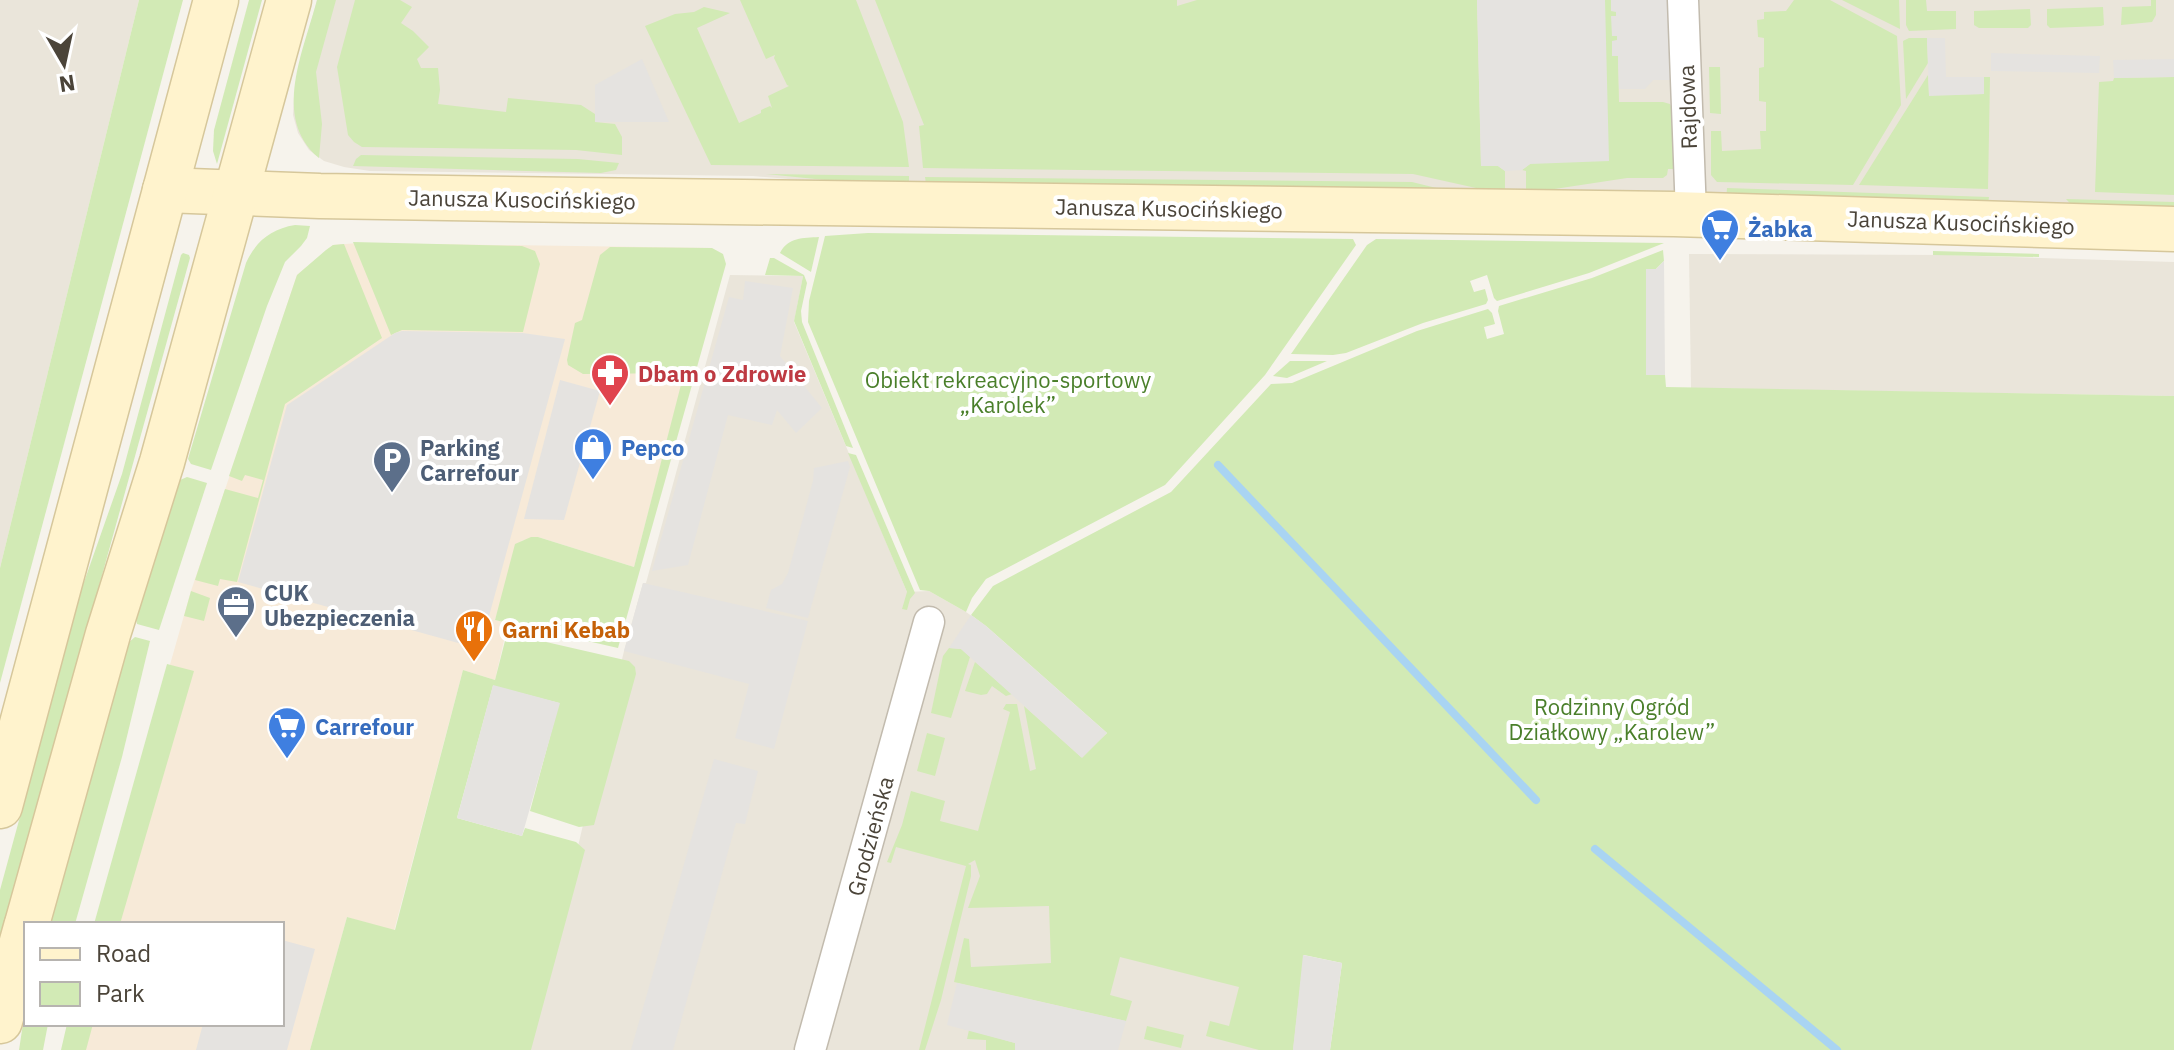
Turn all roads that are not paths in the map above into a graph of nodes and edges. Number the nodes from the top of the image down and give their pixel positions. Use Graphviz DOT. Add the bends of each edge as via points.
graph roads {
  1 [pos="216,0"];
  2 [pos="289,0"];
  3 [pos="1683,0"];
  4 [pos="165,190"];
  5 [pos="236,193"];
  6 [pos="1691,214"];
  7 [pos="2174,229"];
  8 [pos="929,622"];
  9 [pos="0,806"];
  10 [pos="27,922"];
  11 [pos="24,932"];
  12 [pos="0,1021"];
  13 [pos="810,1050"];
  1 -- 4 [label="street"];
  2 -- 5 [label="street"];
  3 -- 6 [label="street, Rajdowa"];
  4 -- 5 [label="street, Janusza Kusocińskiego"];
  4 -- 9 [label="street"];
  5 -- 6 [label="street, Janusza Kusocińskiego"];
  5 -- 10 [label="street"];
  6 -- 7 [label="street, Janusza Kusocińskiego"];
  8 -- 13 [label="street, Grodzieńska"];
  11 -- 12 [label="street"];
}
